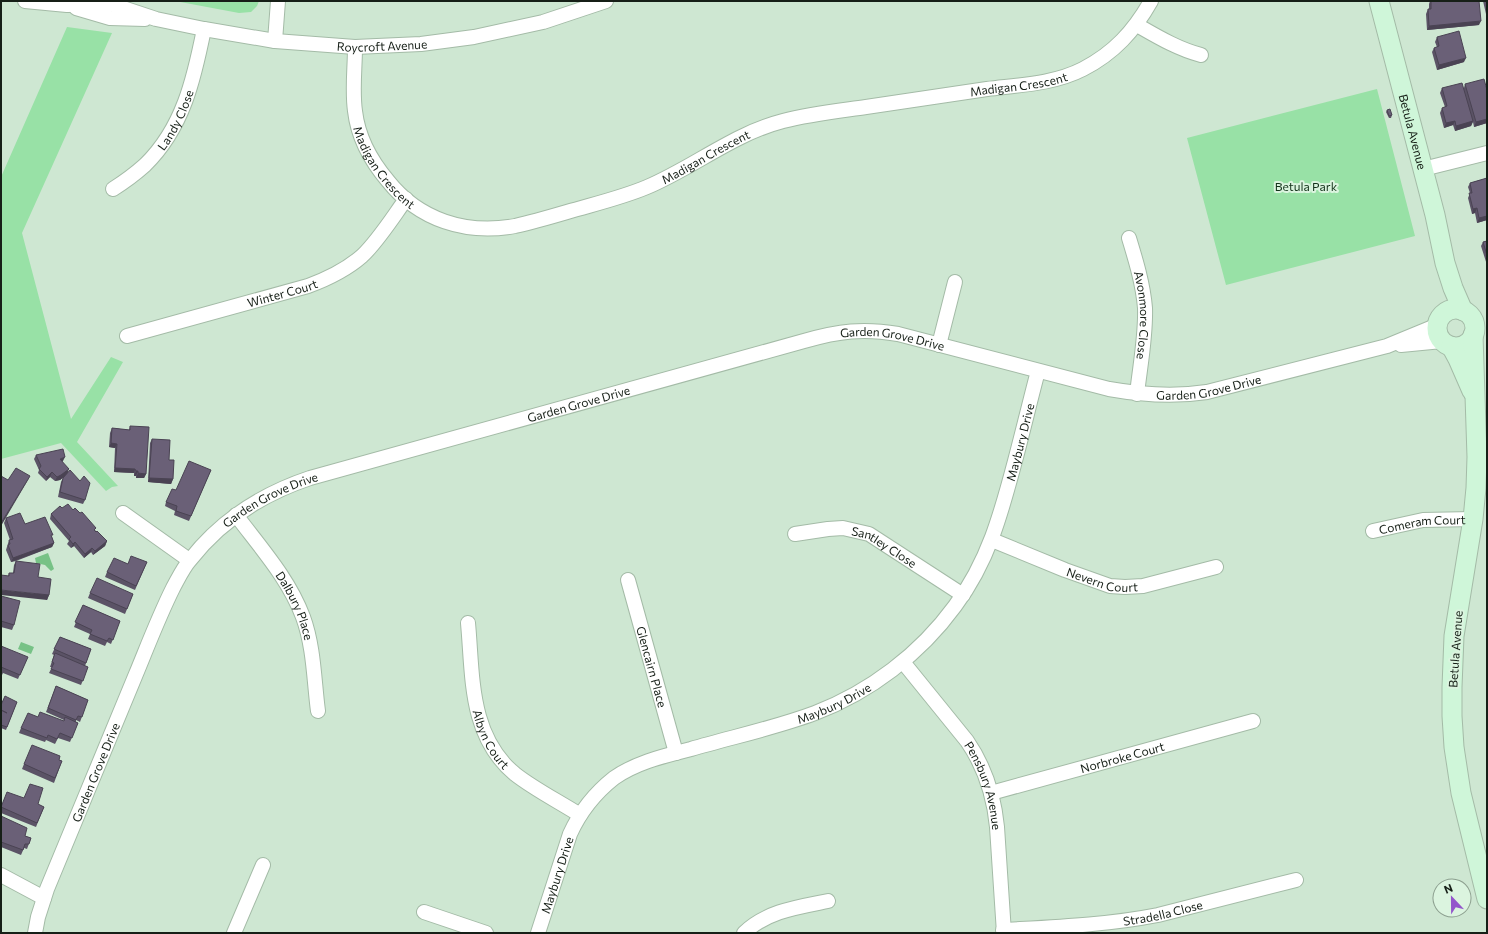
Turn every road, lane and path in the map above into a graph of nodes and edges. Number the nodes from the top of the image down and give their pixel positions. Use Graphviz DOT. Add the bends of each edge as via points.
graph roads {
  1 [pos="25,1"];
  2 [pos="278,1"];
  3 [pos="606,1"];
  4 [pos="1151,1"];
  5 [pos="1379,1"];
  6 [pos="1137,24"];
  7 [pos="204,29"];
  8 [pos="275,41"];
  9 [pos="355,47"];
  10 [pos="1201,55"];
  11 [pos="1487,153"];
  12 [pos="1423,169"];
  13 [pos="113,189"];
  14 [pos="406,200"];
  15 [pos="1129,238"];
  16 [pos="955,282"];
  17 [pos="1448,327"];
  18 [pos="1474,335"];
  19 [pos="127,336"];
  20 [pos="939,344"];
  21 [pos="1038,371"];
  22 [pos="1137,394"];
  23 [pos="1474,397"];
  24 [pos="123,513"];
  25 [pos="236,515"];
  26 [pos="1473,519"];
  27 [pos="1373,531"];
  28 [pos="795,534"];
  29 [pos="992,540"];
  30 [pos="189,560"];
  31 [pos="1216,567"];
  32 [pos="628,580"];
  33 [pos="963,595"];
  34 [pos="468,623"];
  35 [pos="903,662"];
  36 [pos="318,711"];
  37 [pos="1253,721"];
  38 [pos="676,753"];
  39 [pos="991,792"];
  40 [pos="580,815"];
  41 [pos="262,865"];
  42 [pos="1483,867"];
  43 [pos="1,874"];
  44 [pos="1296,880"];
  45 [pos="45,894"];
  46 [pos="1487,899"];
  47 [pos="828,901"];
  48 [pos="424,912"];
  49 [pos="1004,932"];
  50 [pos="35,933"];
  51 [pos="234,933"];
  52 [pos="486,933"];
  53 [pos="538,933"];
  54 [pos="744,933"];
  1 -- 7 [label="street, Roycroft Avenue" via="67,5 111,4 156,19"];
  2 -- 8 [label="street"];
  3 -- 9 [label="street, Roycroft Avenue" via="543,22 474,37 421,44"];
  4 -- 6 [label="street, Madigan Crescent"];
  5 -- 12 [label="street, Betula Avenue"];
  6 -- 10 [label="street" via="1186,52"];
  6 -- 14 [label="street, Madigan Crescent" via="1109,52 1067,76 783,121 738,137 645,188 522,224 478,229 457,225 425,213"];
  7 -- 8 [label="street, Roycroft Avenue"];
  7 -- 13 [label="street, Landy Close" via="191,85 169,136 145,165"];
  8 -- 9 [label="street, Roycroft Avenue"];
  9 -- 14 [label="street, Madigan Crescent" via="355,105 359,128 378,170"];
  11 -- 12 [label="street"];
  12 -- 17 [label="street, Betula Avenue" via="1453,288"];
  14 -- 19 [label="street, Winter Court" via="363,255 332,276 308,286"];
  15 -- 22 [label="street, Avonmore Close" via="1140,275 1144,308"];
  16 -- 20 [label="street"];
  17 -- 18 [label="street, Betula Avenue" via="1472,318"];
  17 -- 18 [label="street" via="1456,347 1467,344"];
  17 -- 22 [label="street, Garden Grove Drive" via="1387,346 1207,392 1163,396"];
  17 -- 23 [label="street, Betula Avenue"];
  18 -- 23 [label="street, Betula Avenue"];
  20 -- 21 [label="street, Garden Grove Drive"];
  20 -- 25 [label="street, Garden Grove Drive" via="882,331 844,331 826,335 310,478 270,494"];
  21 -- 22 [label="street, Garden Grove Drive"];
  21 -- 29 [label="street, Maybury Drive"];
  23 -- 26 [label="street, Betula Avenue" via="1477,458"];
  24 -- 30 [label="street"];
  25 -- 30 [label="street, Garden Grove Drive"];
  25 -- 36 [label="street, Dalbury Place" via="278,571 298,603 308,637"];
  26 -- 27 [label="street, Comeram Court" via="1423,520"];
  26 -- 42 [label="street, Betula Avenue" via="1454,636 1452,702 1457,769 1467,819"];
  28 -- 33 [label="street, Santley Close" via="843,528 869,534"];
  29 -- 31 [label="street, Nevern Court" via="1110,586 1143,586"];
  29 -- 33 [label="street, Maybury Drive"];
  30 -- 45 [label="street, Garden Grove Drive" via="155,628"];
  32 -- 38 [label="street, Glencairn Place"];
  33 -- 35 [label="street, Maybury Drive" via="929,637"];
  34 -- 40 [label="street, Albyn Court" via="477,713 496,754 515,774"];
  35 -- 38 [label="street, Maybury Drive" via="858,693 814,713"];
  35 -- 39 [label="street, Pensbury Avenue" via="975,752"];
  37 -- 39 [label="street, Norbroke Court"];
  38 -- 40 [label="street, Maybury Drive" via="640,764 614,779 595,795"];
  39 -- 49 [label="street, Pensbury Avenue" via="997,827"];
  40 -- 53 [label="street, Maybury Drive" via="570,834"];
  41 -- 51 [label="street"];
  42 -- 46 [label="street, Betula Avenue"];
  43 -- 45 [label="street"];
  44 -- 49 [label="street, Stradella Close" via="1136,919"];
  45 -- 50 [label="street, Garden Grove Drive"];
  47 -- 54 [label="street" via="777,912"];
  48 -- 52 [label="street"];
}
